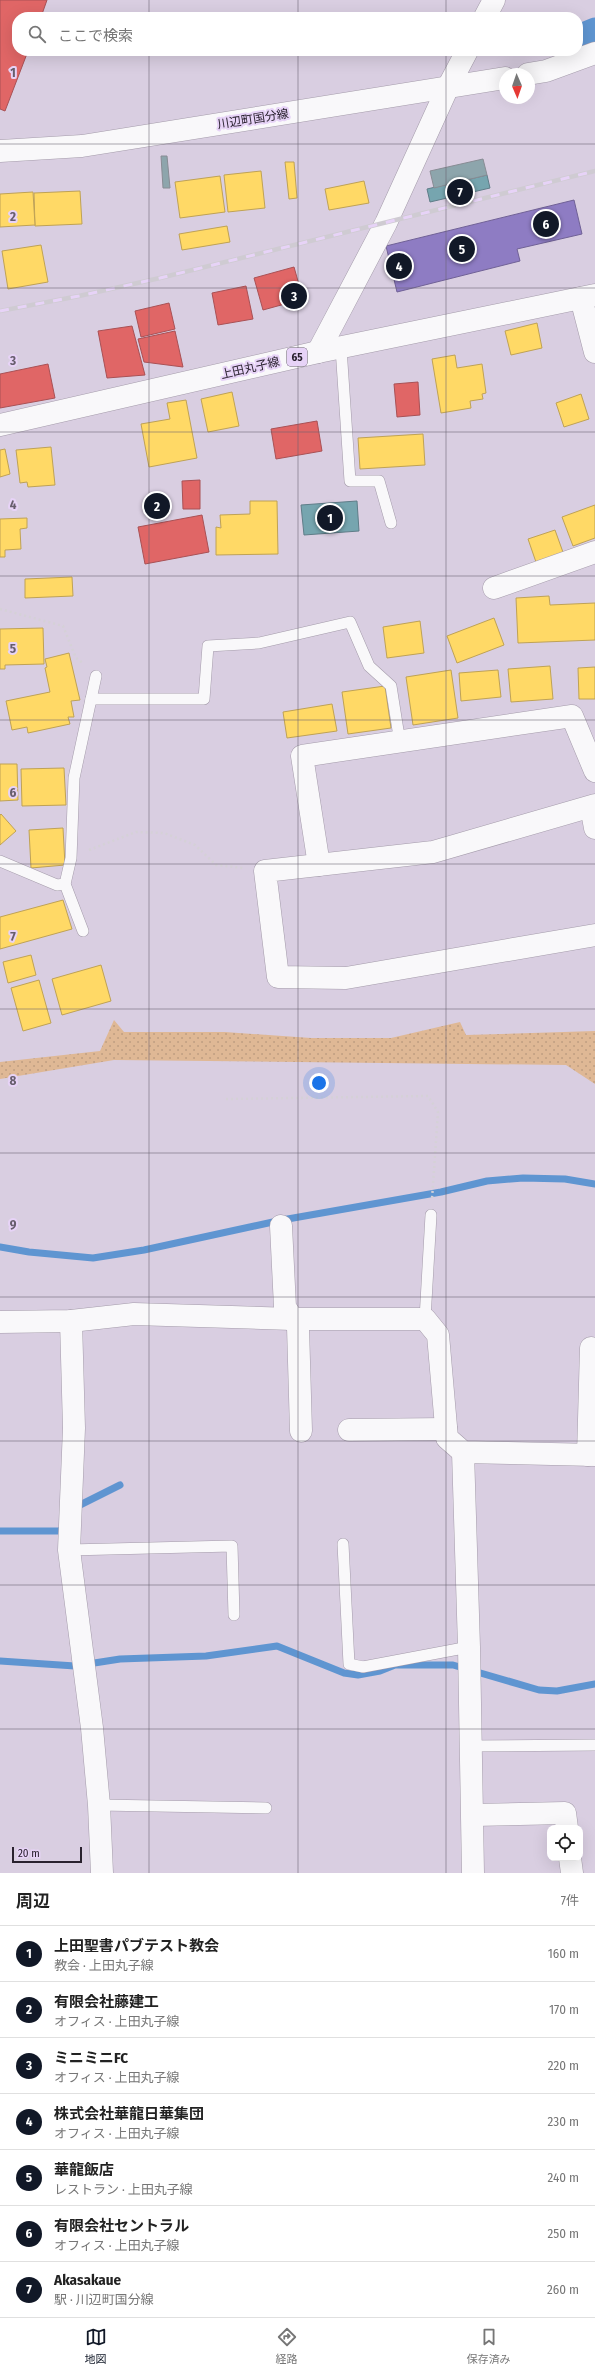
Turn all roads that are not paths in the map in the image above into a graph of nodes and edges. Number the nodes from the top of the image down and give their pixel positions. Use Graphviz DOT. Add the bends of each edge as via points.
graph roads {
  1 [pos="494,0"];
  2 [pos="488,12"];
  3 [pos="595,53"];
  4 [pos="464,56"];
  5 [pos="535,73"];
  6 [pos="499,79"];
  7 [pos="447,89"];
  8 [pos="0,151"];
  9 [pos="588,296"];
  10 [pos="340,348"];
  11 [pos="318,352"];
  12 [pos="595,352"];
  13 [pos="0,425"];
  14 [pos="391,523"];
  15 [pos="595,552"];
  16 [pos="494,588"];
  17 [pos="96,676"];
  18 [pos="91,699"];
  19 [pos="400,743"];
  20 [pos="595,771"];
  21 [pos="595,805"];
  22 [pos="595,814"];
  23 [pos="595,828"];
  24 [pos="0,861"];
  25 [pos="319,865"];
  26 [pos="65,884"];
  27 [pos="83,931"];
  28 [pos="595,935"];
  29 [pos="431,1215"];
  30 [pos="281,1226"];
  31 [pos="292,1319"];
  32 [pos="425,1319"];
  33 [pos="71,1321"];
  34 [pos="0,1322"];
  35 [pos="591,1348"];
  36 [pos="446,1429"];
  37 [pos="349,1430"];
  38 [pos="301,1431"];
  39 [pos="463,1452"];
  40 [pos="592,1455"];
  41 [pos="342,1544"];
  42 [pos="69,1550"];
  43 [pos="234,1615"];
  44 [pos="469,1647"];
  45 [pos="595,1745"];
  46 [pos="470,1746"];
  47 [pos="99,1805"];
  48 [pos="266,1808"];
  49 [pos="473,1815"];
  50 [pos="567,1825"];
  51 [pos="570,1861"];
  52 [pos="102,1873"];
  53 [pos="473,1873"];
  54 [pos="572,1873"];
  1 -- 2 [label="street"];
  3 -- 5 [label="street"];
  4 -- 7 [label="street"];
  6 -- 7 [label="street, 川辺町国分線"];
  7 -- 8 [label="street, 川辺町国分線" via="82,146"];
  7 -- 11 [label="street" via="386,223"];
  9 -- 10 [label="street, 上田丸子線 / 65"];
  9 -- 12 [label="street"];
  10 -- 11 [label="street, 上田丸子線 / 65"];
  10 -- 14 [label="lane" via="350,481 379,481"];
  11 -- 13 [label="street, 上田丸子線 / 65"];
  15 -- 16 [label="street"];
  17 -- 18 [label="lane"];
  18 -- 19 [label="lane" via="204,699 208,646 259,643 350,622 369,666 391,686"];
  18 -- 26 [label="lane" via="74,778 70,858"];
  19 -- 20 [label="street" via="572,716"];
  19 -- 25 [label="street" via="302,756"];
  21 -- 25 [label="street" via="433,852"];
  22 -- 23 [label="street"];
  24 -- 26 [label="lane" via="57,885"];
  25 -- 28 [label="street" via="265,871 278,977 346,978"];
  26 -- 27 [label="lane"];
  29 -- 32 [label="lane"];
  30 -- 31 [label="street" via="285,1307"];
  31 -- 32 [label="street"];
  31 -- 33 [label="street" via="134,1314"];
  31 -- 38 [label="street" via="298,1327"];
  32 -- 36 [label="street" via="438,1335"];
  33 -- 34 [label="street"];
  33 -- 42 [label="street" via="74,1428"];
  35 -- 40 [label="street"];
  36 -- 37 [label="street"];
  36 -- 39 [label="street" via="447,1438"];
  39 -- 40 [label="street"];
  39 -- 44 [label="street"];
  41 -- 44 [label="lane" via="349,1664 363,1667"];
  42 -- 43 [label="lane" via="232,1546"];
  42 -- 47 [label="street" via="92,1728"];
  44 -- 46 [label="street"];
  45 -- 46 [label="lane"];
  46 -- 49 [label="street"];
  47 -- 48 [label="lane"];
  47 -- 52 [label="street"];
  49 -- 50 [label="street" via="565,1812"];
  49 -- 53 [label="street"];
  51 -- 54 [label="street"];
}
